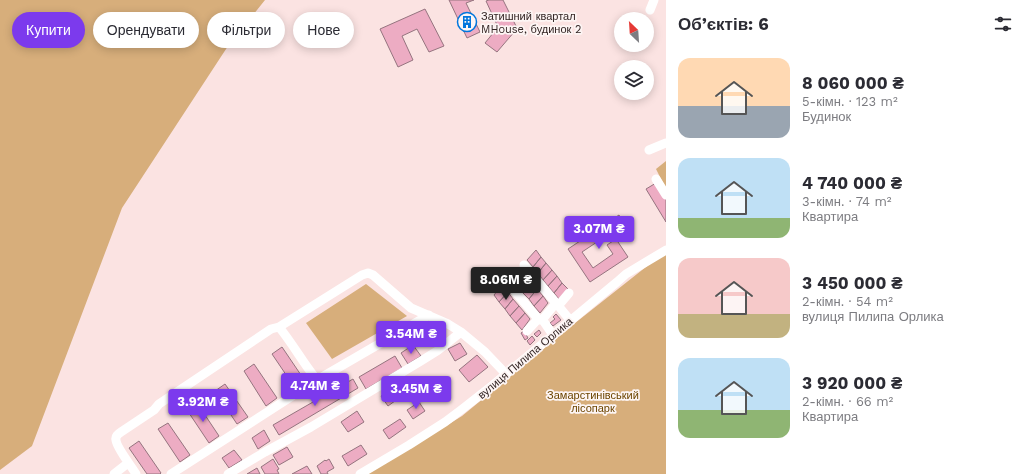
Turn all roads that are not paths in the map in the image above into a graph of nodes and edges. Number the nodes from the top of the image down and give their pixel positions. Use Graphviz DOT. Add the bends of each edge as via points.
graph roads {
  1 [pos="654,0"];
  2 [pos="650,10"];
  3 [pos="666,143"];
  4 [pos="649,150"];
  5 [pos="656,178"];
  6 [pos="666,195"];
  7 [pos="666,250"];
  8 [pos="524,264"];
  9 [pos="506,281"];
  10 [pos="569,294"];
  11 [pos="557,305"];
  12 [pos="429,316"];
  13 [pos="540,319"];
  14 [pos="570,320"];
  15 [pos="279,327"];
  16 [pos="527,331"];
  17 [pos="461,332"];
  18 [pos="553,334"];
  19 [pos="506,374"];
  20 [pos="317,380"];
  21 [pos="128,463"];
  22 [pos="114,474"];
  23 [pos="136,474"];
  24 [pos="171,474"];
  25 [pos="228,474"];
  26 [pos="360,474"];
  1 -- 2 [label="street"];
  3 -- 4 [label="street"];
  5 -- 6 [label="street"];
  7 -- 14 [label="street, вулиця Пилипа Орлика" via="626,274"];
  8 -- 11 [label="street"];
  9 -- 13 [label="street"];
  10 -- 11 [label="street"];
  11 -- 13 [label="street"];
  11 -- 14 [label="street"];
  12 -- 15 [label="street" via="411,308 368,273"];
  12 -- 17 [label="street"];
  12 -- 20 [label="street"];
  13 -- 16 [label="street"];
  13 -- 18 [label="street"];
  14 -- 18 [label="street, вулиця Пилипа Орлика"];
  15 -- 20 [label="street"];
  15 -- 21 [label="street" via="271,329 158,404 154,410 116,436 120,452"];
  17 -- 19 [label="street"];
  17 -- 25 [label="street" via="421,361"];
  18 -- 19 [label="street, вулиця Пилипа Орлика"];
  19 -- 26 [label="street, вулиця Пилипа Орлика" via="445,422"];
  20 -- 24 [label="street"];
  21 -- 22 [label="street"];
  21 -- 23 [label="street"];
}
